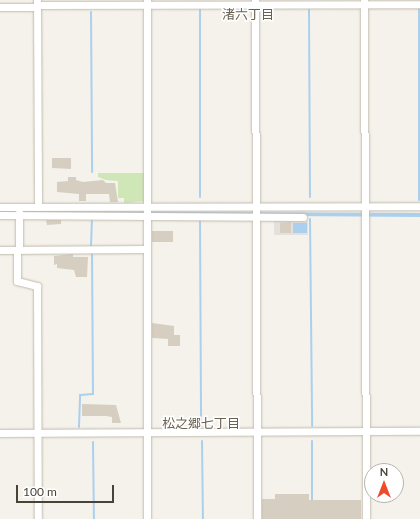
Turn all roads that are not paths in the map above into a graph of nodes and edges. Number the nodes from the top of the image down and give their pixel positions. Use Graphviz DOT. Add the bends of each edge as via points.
graph roads {
  1 [pos="255,2"];
  2 [pos="364,2"];
  3 [pos="147,3"];
  4 [pos="37,4"];
  5 [pos="420,4"];
  6 [pos="0,7"];
  7 [pos="420,206"];
  8 [pos="0,207"];
  9 [pos="38,207"];
  10 [pos="145,207"];
  11 [pos="19,211"];
  12 [pos="256,211"];
  13 [pos="365,211"];
  14 [pos="0,216"];
  15 [pos="145,216"];
  16 [pos="303,216"];
  17 [pos="145,248"];
  18 [pos="0,250"];
  19 [pos="18,250"];
  20 [pos="420,431"];
  21 [pos="366,432"];
  22 [pos="0,433"];
  23 [pos="37,433"];
  24 [pos="146,433"];
  25 [pos="257,433"];
  26 [pos="38,519"];
  27 [pos="147,519"];
  28 [pos="257,519"];
  29 [pos="366,519"];
  1 -- 2 [label="street"];
  1 -- 3 [label="street"];
  1 -- 12 [label="street"];
  2 -- 5 [label="street"];
  2 -- 13 [label="street"];
  3 -- 4 [label="street"];
  3 -- 10 [label="street"];
  4 -- 6 [label="street"];
  4 -- 9 [label="street"];
  7 -- 13 [label="street"];
  8 -- 11 [label="street"];
  9 -- 10 [label="street"];
  9 -- 11 [label="street"];
  10 -- 12 [label="street"];
  10 -- 15 [label="street"];
  11 -- 14 [label="street"];
  11 -- 15 [label="street"];
  11 -- 19 [label="street"];
  12 -- 13 [label="street"];
  12 -- 15 [label="street"];
  12 -- 16 [label="street"];
  12 -- 25 [label="street"];
  13 -- 21 [label="street"];
  15 -- 17 [label="street"];
  17 -- 19 [label="street"];
  17 -- 24 [label="street"];
  18 -- 19 [label="street"];
  19 -- 23 [label="street" via="18,281 37,286"];
  20 -- 21 [label="street"];
  21 -- 25 [label="street"];
  21 -- 29 [label="street"];
  22 -- 23 [label="street"];
  23 -- 24 [label="street"];
  23 -- 26 [label="street"];
  24 -- 25 [label="street"];
  24 -- 27 [label="street"];
  25 -- 28 [label="street"];
}
